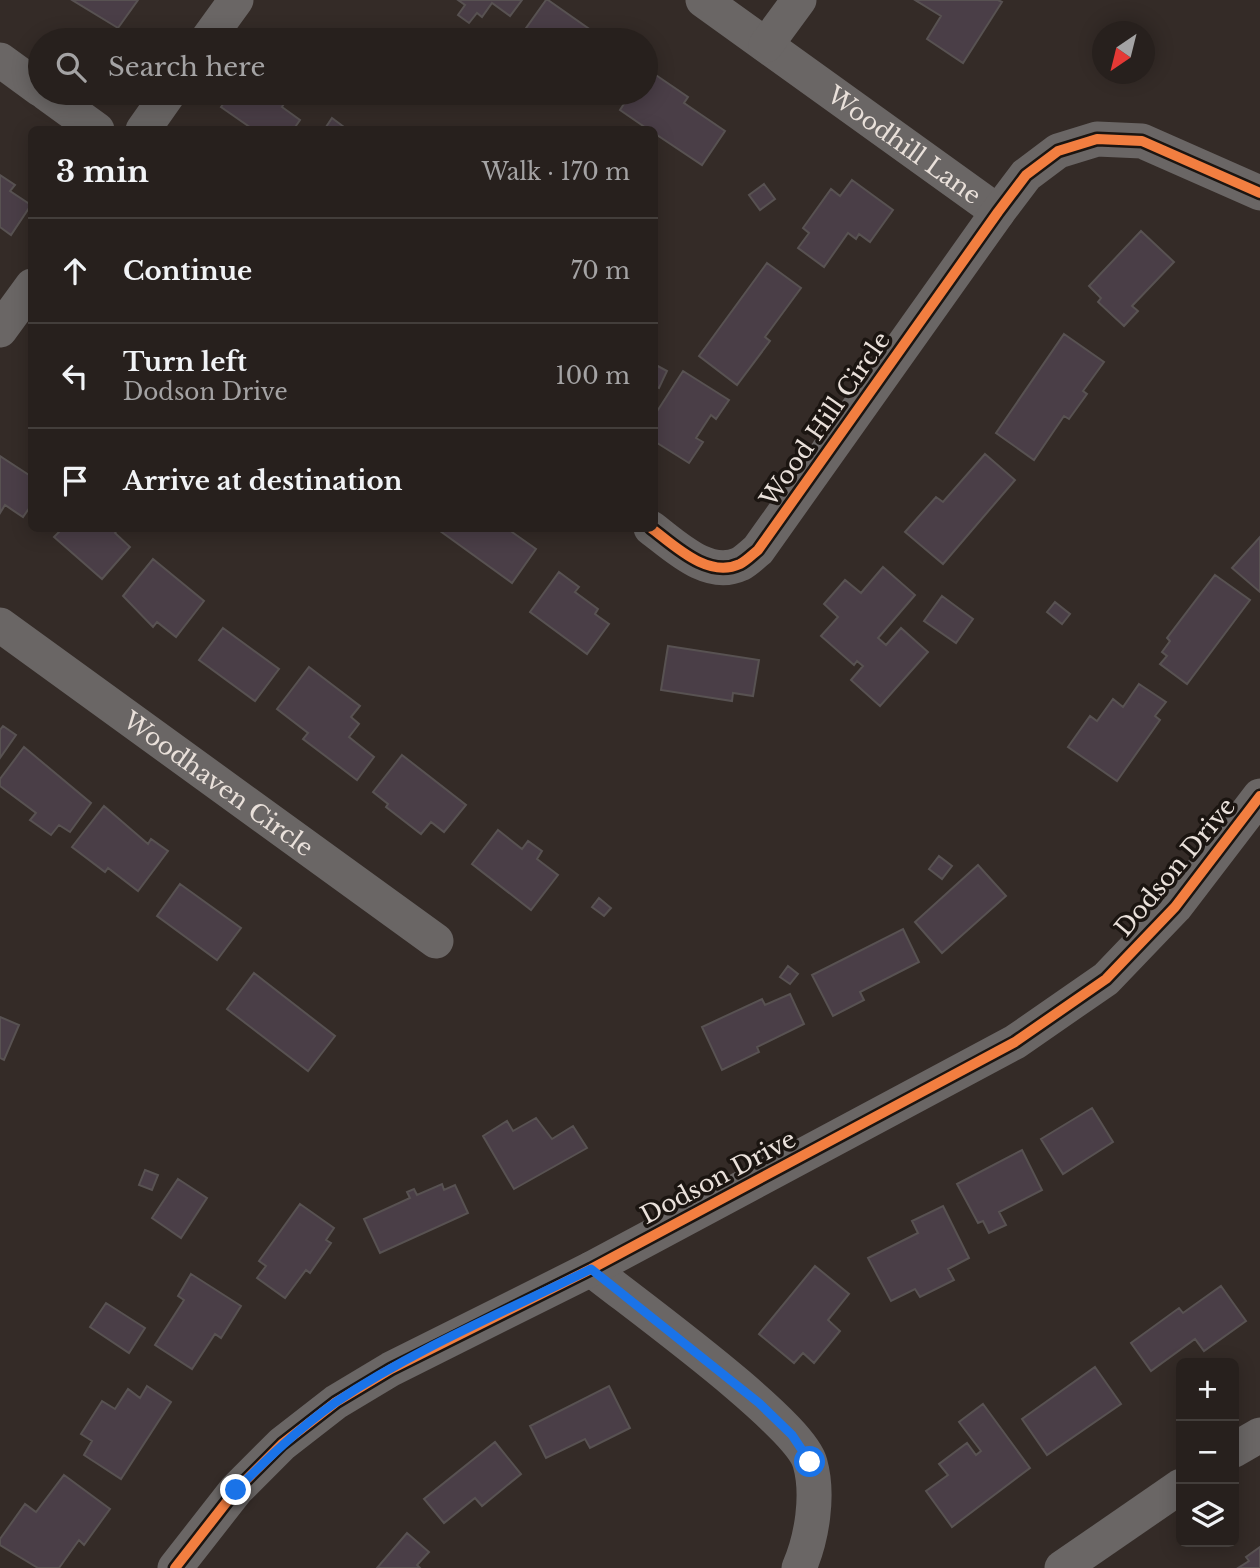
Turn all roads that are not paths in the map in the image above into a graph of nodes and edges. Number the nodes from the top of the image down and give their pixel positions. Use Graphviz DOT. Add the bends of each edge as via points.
graph roads {
  1 [pos="236,0"];
  2 [pos="703,0"];
  3 [pos="799,0"];
  4 [pos="216,28"];
  5 [pos="766,45"];
  6 [pos="0,60"];
  7 [pos="28,80"];
  8 [pos="63,105"];
  9 [pos="161,105"];
  10 [pos="91,126"];
  11 [pos="146,126"];
  12 [pos="1260,193"];
  13 [pos="998,212"];
  14 [pos="28,292"];
  15 [pos="0,330"];
  16 [pos="656,532"];
  17 [pos="0,625"];
  18 [pos="1260,796"];
  19 [pos="436,941"];
  20 [pos="591,1269"];
  21 [pos="1260,1435"];
  22 [pos="1239,1447"];
  23 [pos="1176,1489"];
  24 [pos="175,1568"];
  25 [pos="799,1568"];
  26 [pos="1062,1568"];
  1 -- 4 [label="street"];
  2 -- 5 [label="street, Woodhill Lane"];
  3 -- 5 [label="street"];
  5 -- 13 [label="street, Woodhill Lane"];
  6 -- 7 [label="street"];
  8 -- 10 [label="street"];
  9 -- 11 [label="street"];
  12 -- 13 [label="street, Woodhill Lane" via="1142,141 1097,139 1058,151 1027,175"];
  13 -- 16 [label="street, Wood Hill Circle" via="758,550 740,564 718,568 694,560"];
  14 -- 15 [label="street"];
  17 -- 19 [label="street, Woodhaven Circle"];
  18 -- 20 [label="street, Dodson Drive" via="1175,907 1106,979 1015,1042"];
  20 -- 24 [label="street, Dodson Drive" via="391,1369 336,1402 282,1444 236,1490"];
  20 -- 25 [label="street" via="759,1403 792,1435 810,1462 814,1504"];
  21 -- 22 [label="street"];
  23 -- 26 [label="street"];
}
